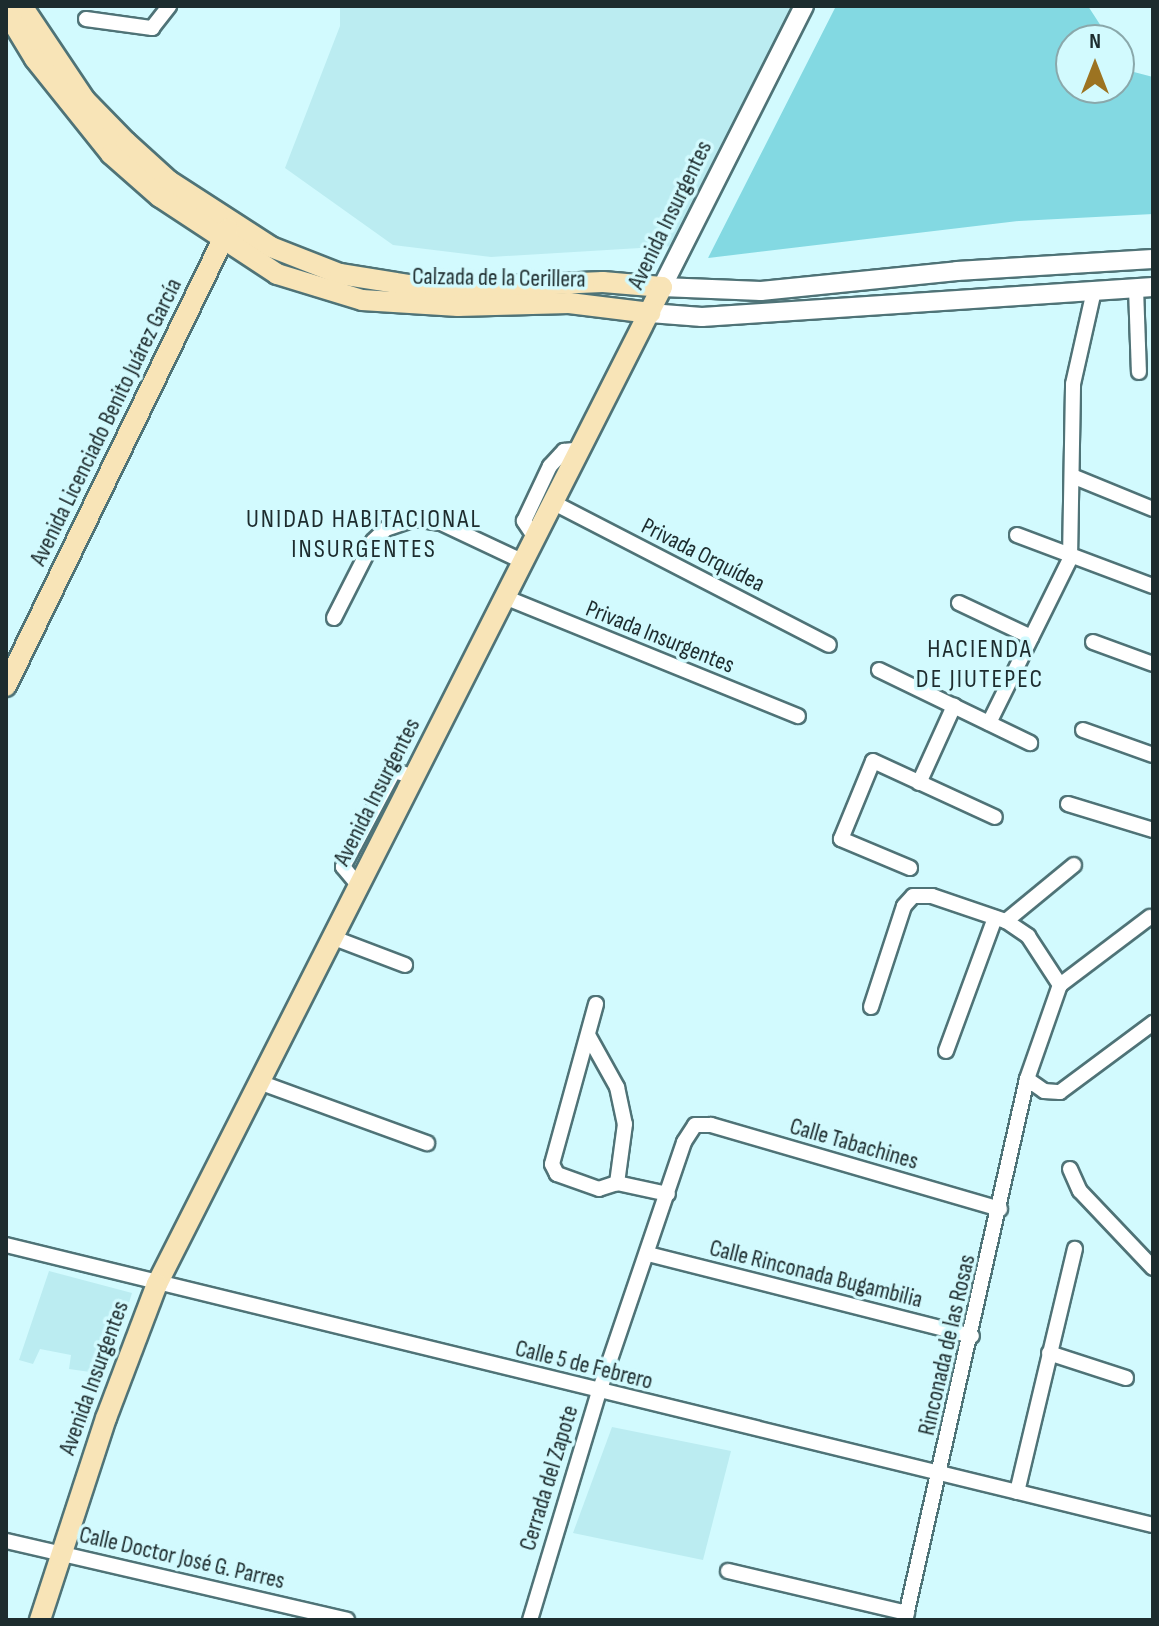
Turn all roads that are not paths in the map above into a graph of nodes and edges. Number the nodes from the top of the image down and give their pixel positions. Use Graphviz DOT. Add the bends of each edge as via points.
graph roads {
  1 [pos="22,6"];
  2 [pos="169,6"];
  3 [pos="804,6"];
  4 [pos="6,11"];
  5 [pos="86,19"];
  6 [pos="164,189"];
  7 [pos="227,231"];
  8 [pos="1153,259"];
  9 [pos="662,287"];
  10 [pos="1144,287"];
  11 [pos="1094,291"];
  12 [pos="650,313"];
  13 [pos="1139,372"];
  14 [pos="582,449"];
  15 [pos="1072,476"];
  16 [pos="556,504"];
  17 [pos="1153,509"];
  18 [pos="1017,535"];
  19 [pos="536,539"];
  20 [pos="1070,559"];
  21 [pos="524,562"];
  22 [pos="1153,586"];
  23 [pos="507,598"];
  24 [pos="959,603"];
  25 [pos="334,618"];
  26 [pos="1031,637"];
  27 [pos="1093,642"];
  28 [pos="829,645"];
  29 [pos="1153,664"];
  30 [pos="879,670"];
  31 [pos="6,686"];
  32 [pos="954,706"];
  33 [pos="798,716"];
  34 [pos="989,723"];
  35 [pos="1083,730"];
  36 [pos="1030,743"];
  37 [pos="1153,755"];
  38 [pos="919,783"];
  39 [pos="1068,804"];
  40 [pos="995,817"];
  41 [pos="1153,830"];
  42 [pos="1074,865"];
  43 [pos="910,868"];
  44 [pos="1150,917"];
  45 [pos="1000,919"];
  46 [pos="334,938"];
  47 [pos="405,965"];
  48 [pos="1060,985"];
  49 [pos="596,1004"];
  50 [pos="871,1007"];
  51 [pos="1153,1023"];
  52 [pos="588,1035"];
  53 [pos="946,1051"];
  54 [pos="605,1064"];
  55 [pos="577,1072"];
  56 [pos="1027,1079"];
  57 [pos="259,1082"];
  58 [pos="695,1125"];
  59 [pos="427,1143"];
  60 [pos="1070,1169"];
  61 [pos="617,1183"];
  62 [pos="668,1194"];
  63 [pos="1000,1209"];
  64 [pos="6,1245"];
  65 [pos="1075,1249"];
  66 [pos="648,1254"];
  67 [pos="1153,1268"];
  68 [pos="157,1284"];
  69 [pos="972,1336"];
  70 [pos="1049,1353"];
  71 [pos="1126,1378"];
  72 [pos="599,1392"];
  73 [pos="940,1473"];
  74 [pos="1017,1492"];
  75 [pos="1153,1525"];
  76 [pos="6,1541"];
  77 [pos="61,1552"];
  78 [pos="728,1571"];
  79 [pos="906,1616"];
  80 [pos="40,1620"];
  81 [pos="347,1620"];
  82 [pos="530,1620"];
  1 -- 6 [label="main road, Calzada de la Cerillera" via="85,100"];
  2 -- 5 [label="street" via="152,28"];
  3 -- 9 [label="street, Avenida Insurgentes"];
  4 -- 6 [label="main road, Calzada de la Cerillera" via="71,108"];
  6 -- 7 [label="main road, Calzada de la Cerillera"];
  7 -- 9 [label="main road, Calzada de la Cerillera" via="340,274 421,287 507,289 603,282"];
  7 -- 12 [label="main road, Calzada de la Cerillera" via="277,274 362,300 458,306 569,303"];
  7 -- 31 [label="main road, Avenida Licenciado Benito Juárez García"];
  8 -- 9 [label="street, Calzada de la Cerillera" via="761,291"];
  9 -- 12 [label="main road, Avenida Insurgentes"];
  10 -- 11 [label="street, Calzada de la Cerillera"];
  10 -- 13 [label="street"];
  11 -- 12 [label="street, Calzada de la Cerillera" via="702,317"];
  11 -- 15 [label="street" via="1073,384"];
  12 -- 14 [label="main road, Avenida Insurgentes"];
  14 -- 16 [label="main road, Avenida Insurgentes"];
  14 -- 19 [label="street" via="564,451 550,466 524,521"];
  15 -- 17 [label="street"];
  15 -- 20 [label="street"];
  16 -- 19 [label="main road, Avenida Insurgentes"];
  16 -- 28 [label="street, Privada Orquídea"];
  18 -- 20 [label="street"];
  19 -- 21 [label="main road, Avenida Insurgentes"];
  20 -- 22 [label="street"];
  20 -- 26 [label="street"];
  21 -- 23 [label="main road, Avenida Insurgentes"];
  21 -- 25 [label="street" via="441,523 415,519 386,529 373,541"];
  23 -- 33 [label="street, Privada Insurgentes"];
  23 -- 46 [label="main road, Avenida Insurgentes"];
  24 -- 26 [label="street"];
  26 -- 34 [label="street"];
  27 -- 29 [label="street"];
  30 -- 32 [label="street"];
  32 -- 34 [label="street"];
  32 -- 38 [label="street"];
  34 -- 36 [label="street"];
  35 -- 37 [label="street"];
  38 -- 40 [label="street"];
  38 -- 43 [label="street" via="873,761 841,839"];
  39 -- 41 [label="street"];
  42 -- 45 [label="street"];
  44 -- 48 [label="street"];
  45 -- 48 [label="street" via="1028,936"];
  45 -- 50 [label="street" via="932,896 913,896 904,906"];
  45 -- 53 [label="street"];
  46 -- 47 [label="street"];
  46 -- 57 [label="main road, Avenida Insurgentes"];
  48 -- 56 [label="street, Rinconada de las Rosas"];
  49 -- 52 [label="street"];
  51 -- 56 [label="street" via="1060,1092 1044,1091"];
  52 -- 54 [label="street"];
  52 -- 55 [label="street"];
  54 -- 55 [label="street"];
  54 -- 61 [label="street" via="617,1087 625,1124"];
  55 -- 61 [label="street" via="552,1164 557,1174 584,1186 599,1189"];
  56 -- 63 [label="street, Rinconada de las Rosas"];
  57 -- 59 [label="street"];
  57 -- 68 [label="main road, Avenida Insurgentes"];
  58 -- 62 [label="street, Cerrada del Zapote"];
  58 -- 63 [label="street, Calle Tabachines" via="711,1125"];
  60 -- 67 [label="street" via="1080,1191"];
  61 -- 62 [label="street"];
  62 -- 66 [label="street, Cerrada del Zapote"];
  63 -- 69 [label="street, Rinconada de las Rosas"];
  64 -- 68 [label="street, Calle 5 de Febrero"];
  65 -- 70 [label="street"];
  66 -- 69 [label="street, Calle Rinconada Bugambilia"];
  66 -- 72 [label="street, Cerrada del Zapote"];
  68 -- 72 [label="street, Calle 5 de Febrero"];
  68 -- 77 [label="main road, Avenida Insurgentes"];
  69 -- 73 [label="street, Rinconada de las Rosas"];
  70 -- 71 [label="street"];
  70 -- 74 [label="street"];
  72 -- 73 [label="street, Calle 5 de Febrero"];
  72 -- 82 [label="street, Cerrada del Zapote"];
  73 -- 74 [label="street, Calle 5 de Febrero"];
  73 -- 79 [label="street, Rinconada de las Rosas"];
  74 -- 75 [label="street, Calle 5 de Febrero"];
  76 -- 77 [label="street, Calle Doctor José G. Parres"];
  77 -- 80 [label="main road, Avenida Insurgentes"];
  77 -- 81 [label="street, Calle Doctor José G. Parres"];
  78 -- 79 [label="street"];
}
